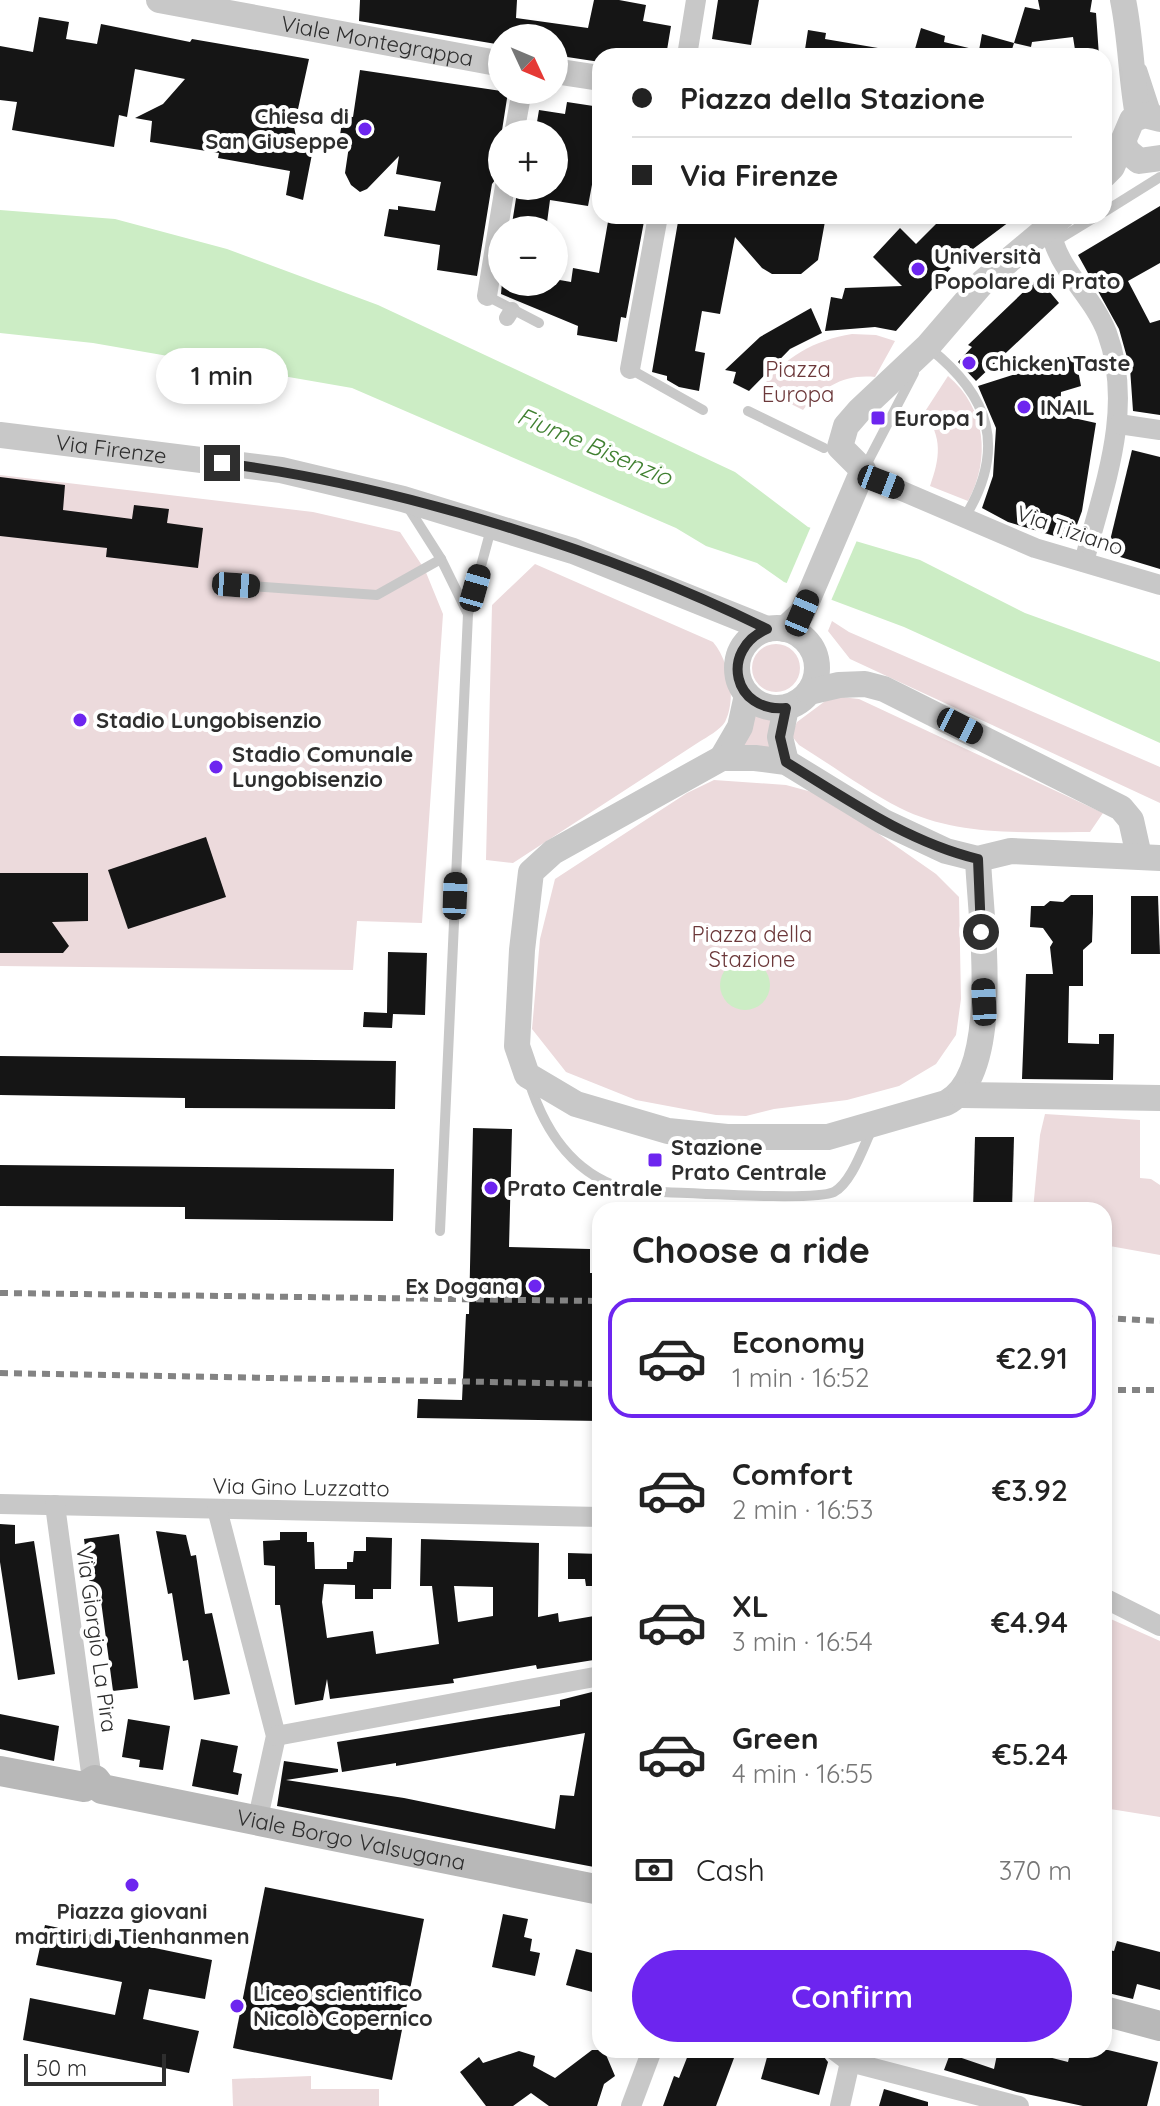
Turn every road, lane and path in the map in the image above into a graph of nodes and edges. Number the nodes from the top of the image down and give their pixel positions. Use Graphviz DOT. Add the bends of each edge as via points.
graph roads {
  1 [pos="159,0"];
  2 [pos="696,0"];
  3 [pos="1123,0"];
  4 [pos="688,48"];
  5 [pos="488,61"];
  6 [pos="568,73"];
  7 [pos="592,77"];
  8 [pos="1152,117"];
  9 [pos="1124,143"];
  10 [pos="1112,162"];
  11 [pos="1157,169"];
  12 [pos="503,200"];
  13 [pos="1112,206"];
  14 [pos="657,224"];
  15 [pos="1055,225"];
  16 [pos="487,296"];
  17 [pos="539,323"];
  18 [pos="928,346"];
  19 [pos="630,369"];
  20 [pos="703,410"];
  21 [pos="748,411"];
  22 [pos="1119,424"];
  23 [pos="1160,430"];
  24 [pos="0,435"];
  25 [pos="832,448"];
  26 [pos="863,470"];
  27 [pos="403,499"];
  28 [pos="965,517"];
  29 [pos="492,525"];
  30 [pos="830,545"];
  31 [pos="441,559"];
  32 [pos="1084,562"];
  33 [pos="236,585"];
  34 [pos="1160,585"];
  35 [pos="684,593"];
  36 [pos="468,614"];
  37 [pos="789,627"];
  38 [pos="742,649"];
  39 [pos="809,692"];
  40 [pos="747,695"];
  41 [pos="786,708"];
  42 [pos="722,758"];
  43 [pos="786,762"];
  44 [pos="1149,857"];
  45 [pos="978,859"];
  46 [pos="527,1075"];
  47 [pos="961,1095"];
  48 [pos="1160,1098"];
  49 [pos="874,1126"];
  50 [pos="440,1231"];
  51 [pos="0,1504"];
  52 [pos="55,1505"];
  53 [pos="217,1509"];
  54 [pos="592,1517"];
  55 [pos="1112,1602"];
  56 [pos="1160,1626"];
  57 [pos="592,1677"];
  58 [pos="276,1736"];
  59 [pos="0,1771"];
  60 [pos="93,1785"];
  61 [pos="257,1822"];
  62 [pos="592,1888"];
  63 [pos="1112,2013"];
  64 [pos="1160,2026"];
  65 [pos="649,2058"];
  66 [pos="842,2058"];
  67 [pos="849,2058"];
  68 [pos="631,2106"];
  69 [pos="840,2106"];
  70 [pos="1019,2106"];
  1 -- 5 [label="street, Viale Montegrappa"];
  2 -- 4 [label="street"];
  3 -- 8 [label="street" via="1131,36 1132,82"];
  6 -- 7 [label="street"];
  8 -- 9 [label="street" via="1127,126"];
  9 -- 10 [label="street"];
  9 -- 11 [label="street" via="1132,157"];
  11 -- 13 [label="lane"];
  12 -- 16 [label="street"];
  14 -- 19 [label="street"];
  15 -- 18 [label="street" via="983,282"];
  15 -- 22 [label="street" via="1107,333"];
  16 -- 17 [label="lane" via="510,314"];
  18 -- 25 [label="street" via="854,416"];
  18 -- 26 [label="lane"];
  18 -- 28 [label="lane" via="967,382 987,421 990,443 981,491"];
  19 -- 20 [label="lane"];
  21 -- 25 [label="lane"];
  22 -- 23 [label="street"];
  22 -- 32 [label="street"];
  24 -- 27 [label="street, Via Firenze" via="281,470"];
  25 -- 26 [label="street"];
  25 -- 30 [label="street" via="844,484"];
  26 -- 28 [label="street"];
  26 -- 30 [label="street"];
  27 -- 29 [label="street, Via Firenze"];
  27 -- 31 [label="lane"];
  28 -- 32 [label="street, Via Tiziano" via="1035,548"];
  29 -- 35 [label="street, Via Firenze"];
  29 -- 36 [label="lane"];
  30 -- 37 [label="street"];
  31 -- 33 [label="lane" via="377,595"];
  31 -- 36 [label="lane"];
  32 -- 34 [label="street, Via Tiziano"];
  35 -- 37 [label="street, Via Firenze"];
  35 -- 38 [label="street, Via Firenze"];
  36 -- 50 [label="lane"];
  37 -- 38 [label="street" via="748,640"];
  37 -- 39 [label="street" via="816,659"];
  38 -- 40 [label="street" via="737,673"];
  39 -- 41 [label="street"];
  39 -- 44 [label="street" via="839,685 884,689 1121,808"];
  40 -- 41 [label="street" via="765,707"];
  40 -- 42 [label="street" via="740,727"];
  41 -- 43 [label="street" via="780,737"];
  42 -- 43 [label="street"];
  42 -- 46 [label="street" via="553,852 531,872 517,1046"];
  43 -- 45 [label="street" via="884,822 946,851"];
  44 -- 45 [label="street" via="1011,851"];
  45 -- 47 [label="street" via="984,1002 980,1054"];
  46 -- 49 [label="street" via="576,1104 668,1131 828,1137"];
  46 -- 49 [label="lane" via="538,1110 559,1145 591,1175 632,1191 834,1192"];
  47 -- 48 [label="street"];
  47 -- 49 [label="street"];
  51 -- 52 [label="street, Via Gino Luzzatto"];
  52 -- 53 [label="street, Via Gino Luzzatto"];
  52 -- 60 [label="street, Via Giorgio La Pira"];
  53 -- 54 [label="street, Via Gino Luzzatto"];
  53 -- 58 [label="street"];
  55 -- 56 [label="street"];
  57 -- 58 [label="street"];
  58 -- 61 [label="street"];
  59 -- 60 [label="main road, Viale Borgo Valsugana"];
  60 -- 61 [label="main road, Viale Borgo Valsugana"];
  61 -- 62 [label="main road, Viale Borgo Valsugana"];
  63 -- 64 [label="main road"];
  65 -- 68 [label="street"];
  66 -- 69 [label="street"];
  67 -- 70 [label="street"];
}
